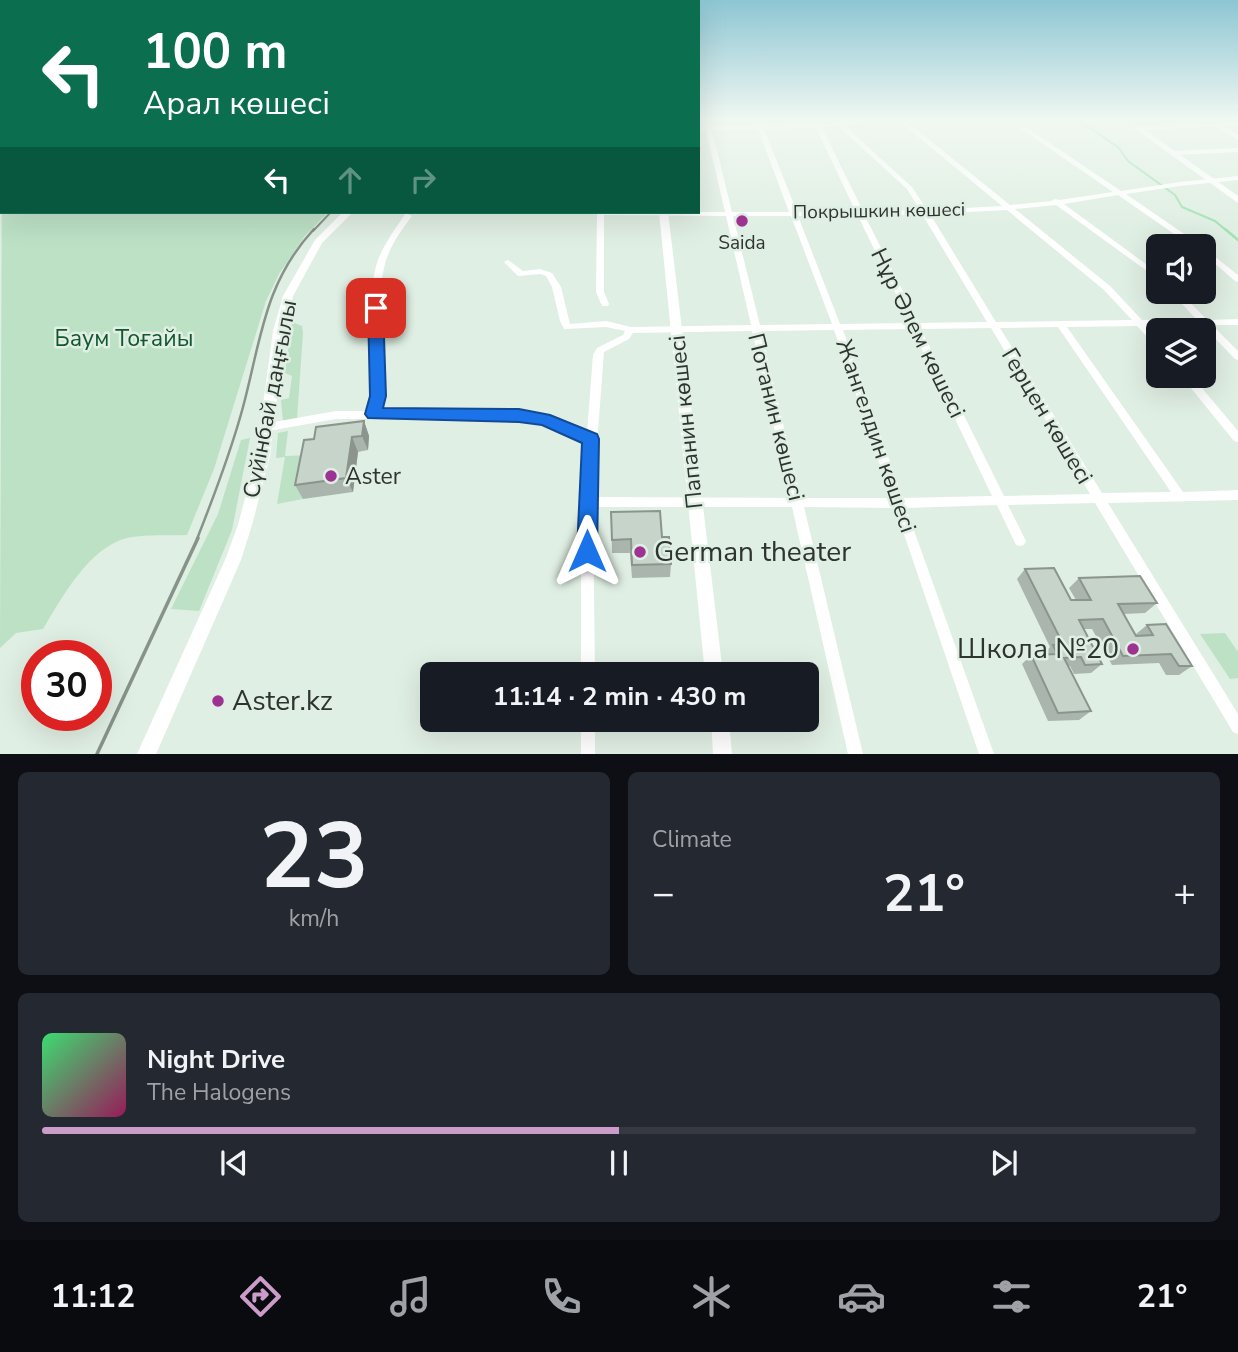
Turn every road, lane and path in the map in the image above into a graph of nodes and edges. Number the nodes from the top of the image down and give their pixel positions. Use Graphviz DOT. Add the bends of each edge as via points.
graph roads {
  1 [pos="713,156"];
  2 [pos="772,156"];
  3 [pos="833,156"];
  4 [pos="876,156"];
  5 [pos="945,156"];
  6 [pos="1066,156"];
  7 [pos="1176,156"];
  8 [pos="1238,178"];
  9 [pos="1209,179"];
  10 [pos="1120,192"];
  11 [pos="1238,200"];
  12 [pos="1055,201"];
  13 [pos="1008,208"];
  14 [pos="922,212"];
  15 [pos="794,213"];
  16 [pos="861,213"];
  17 [pos="346,214"];
  18 [pos="600,214"];
  19 [pos="663,214"];
  20 [pos="700,214"];
  21 [pos="729,214"];
  22 [pos="408,216"];
  23 [pos="1180,234"];
  24 [pos="1216,260"];
  25 [pos="508,262"];
  26 [pos="1146,268"];
  27 [pos="1238,279"];
  28 [pos="605,304"];
  29 [pos="1187,304"];
  30 [pos="1202,318"];
  31 [pos="1216,322"];
  32 [pos="1238,322"];
  33 [pos="1142,323"];
  34 [pos="1146,323"];
  35 [pos="1060,324"];
  36 [pos="913,325"];
  37 [pos="992,325"];
  38 [pos="624,327"];
  39 [pos="755,327"];
  40 [pos="837,327"];
  41 [pos="1146,328"];
  42 [pos="675,329"];
  43 [pos="1216,333"];
  44 [pos="1238,357"];
  45 [pos="1196,388"];
  46 [pos="374,414"];
  47 [pos="268,427"];
  48 [pos="1238,438"];
  49 [pos="591,439"];
  50 [pos="1238,495"];
  51 [pos="1180,496"];
  52 [pos="1100,500"];
  53 [pos="1000,501"];
  54 [pos="587,502"];
  55 [pos="694,503"];
  56 [pos="797,503"];
  57 [pos="899,503"];
  58 [pos="1020,541"];
  59 [pos="588,662"];
  60 [pos="713,662"];
  61 [pos="1238,727"];
  62 [pos="588,732"];
  63 [pos="720,732"];
  64 [pos="146,754"];
  65 [pos="588,754"];
  66 [pos="723,754"];
  67 [pos="856,754"];
  68 [pos="987,754"];
  1 -- 21 [label="street, Потанин көшесі"];
  2 -- 15 [label="street, Жангелдин көшесі"];
  3 -- 16 [label="street, Нұр Әлем көшесі"];
  4 -- 14 [label="street, Герцен көшесі" via="900,177"];
  5 -- 13 [label="street"];
  6 -- 10 [label="street"];
  7 -- 9 [label="main road"];
  8 -- 9 [label="street, Покрышкин көшесі"];
  9 -- 10 [label="street, Покрышкин көшесі"];
  9 -- 11 [label="main road"];
  10 -- 12 [label="street, Покрышкин көшесі"];
  10 -- 23 [label="street"];
  12 -- 13 [label="street, Покрышкин көшесі"];
  12 -- 26 [label="street"];
  13 -- 14 [label="street, Покрышкин көшесі"];
  13 -- 33 [label="street" via="1107,288"];
  14 -- 16 [label="street, Покрышкин көшесі"];
  14 -- 37 [label="street, Герцен көшесі"];
  15 -- 16 [label="street, Покрышкин көшесі"];
  15 -- 21 [label="street, Покрышкин көшесі"];
  15 -- 40 [label="street, Жангелдин көшесі"];
  16 -- 36 [label="street, Нұр Әлем көшесі"];
  17 -- 47 [label="main road, Сүйінбай даңғылы" via="318,242 288,296 279,331"];
  18 -- 28 [label="street" via="600,292"];
  19 -- 42 [label="main road, Папанин көшесі"];
  20 -- 21 [label="street, Покрышкин көшесі"];
  21 -- 39 [label="street, Потанин көшесі"];
  22 -- 46 [label="street" via="387,250 375,284 378,396"];
  24 -- 27 [label="street"];
  25 -- 38 [label="street" via="521,274 549,274 567,327"];
  29 -- 30 [label="street"];
  31 -- 32 [label="street"];
  33 -- 34 [label="street"];
  33 -- 35 [label="street"];
  33 -- 41 [label="street"];
  35 -- 37 [label="street"];
  35 -- 51 [label="street"];
  36 -- 37 [label="street"];
  36 -- 40 [label="street"];
  36 -- 53 [label="street, Нұр Әлем көшесі"];
  37 -- 52 [label="street, Герцен көшесі"];
  38 -- 42 [label="street"];
  38 -- 49 [label="street" via="626,337 600,349 598,355"];
  39 -- 40 [label="street"];
  39 -- 42 [label="street"];
  39 -- 56 [label="street, Потанин көшесі"];
  40 -- 57 [label="street, Жангелдин көшесі"];
  42 -- 55 [label="main road, Папанин көшесі"];
  43 -- 44 [label="street"];
  45 -- 48 [label="street"];
  46 -- 47 [label="street" via="336,415"];
  46 -- 49 [label="street" via="519,415 544,419"];
  47 -- 64 [label="main road, Сүйінбай даңғылы" via="233,560"];
  49 -- 54 [label="street"];
  50 -- 51 [label="street"];
  51 -- 52 [label="street"];
  52 -- 53 [label="street"];
  52 -- 61 [label="street, Герцен көшесі"];
  53 -- 57 [label="street"];
  53 -- 58 [label="street, Нұр Әлем көшесі"];
  54 -- 55 [label="street"];
  54 -- 59 [label="street"];
  55 -- 56 [label="street"];
  55 -- 60 [label="main road, Папанин көшесі"];
  56 -- 57 [label="street"];
  56 -- 67 [label="street, Потанин көшесі"];
  57 -- 68 [label="street, Жангелдин көшесі"];
  62 -- 65 [label="street"];
  63 -- 66 [label="main road"];
}
